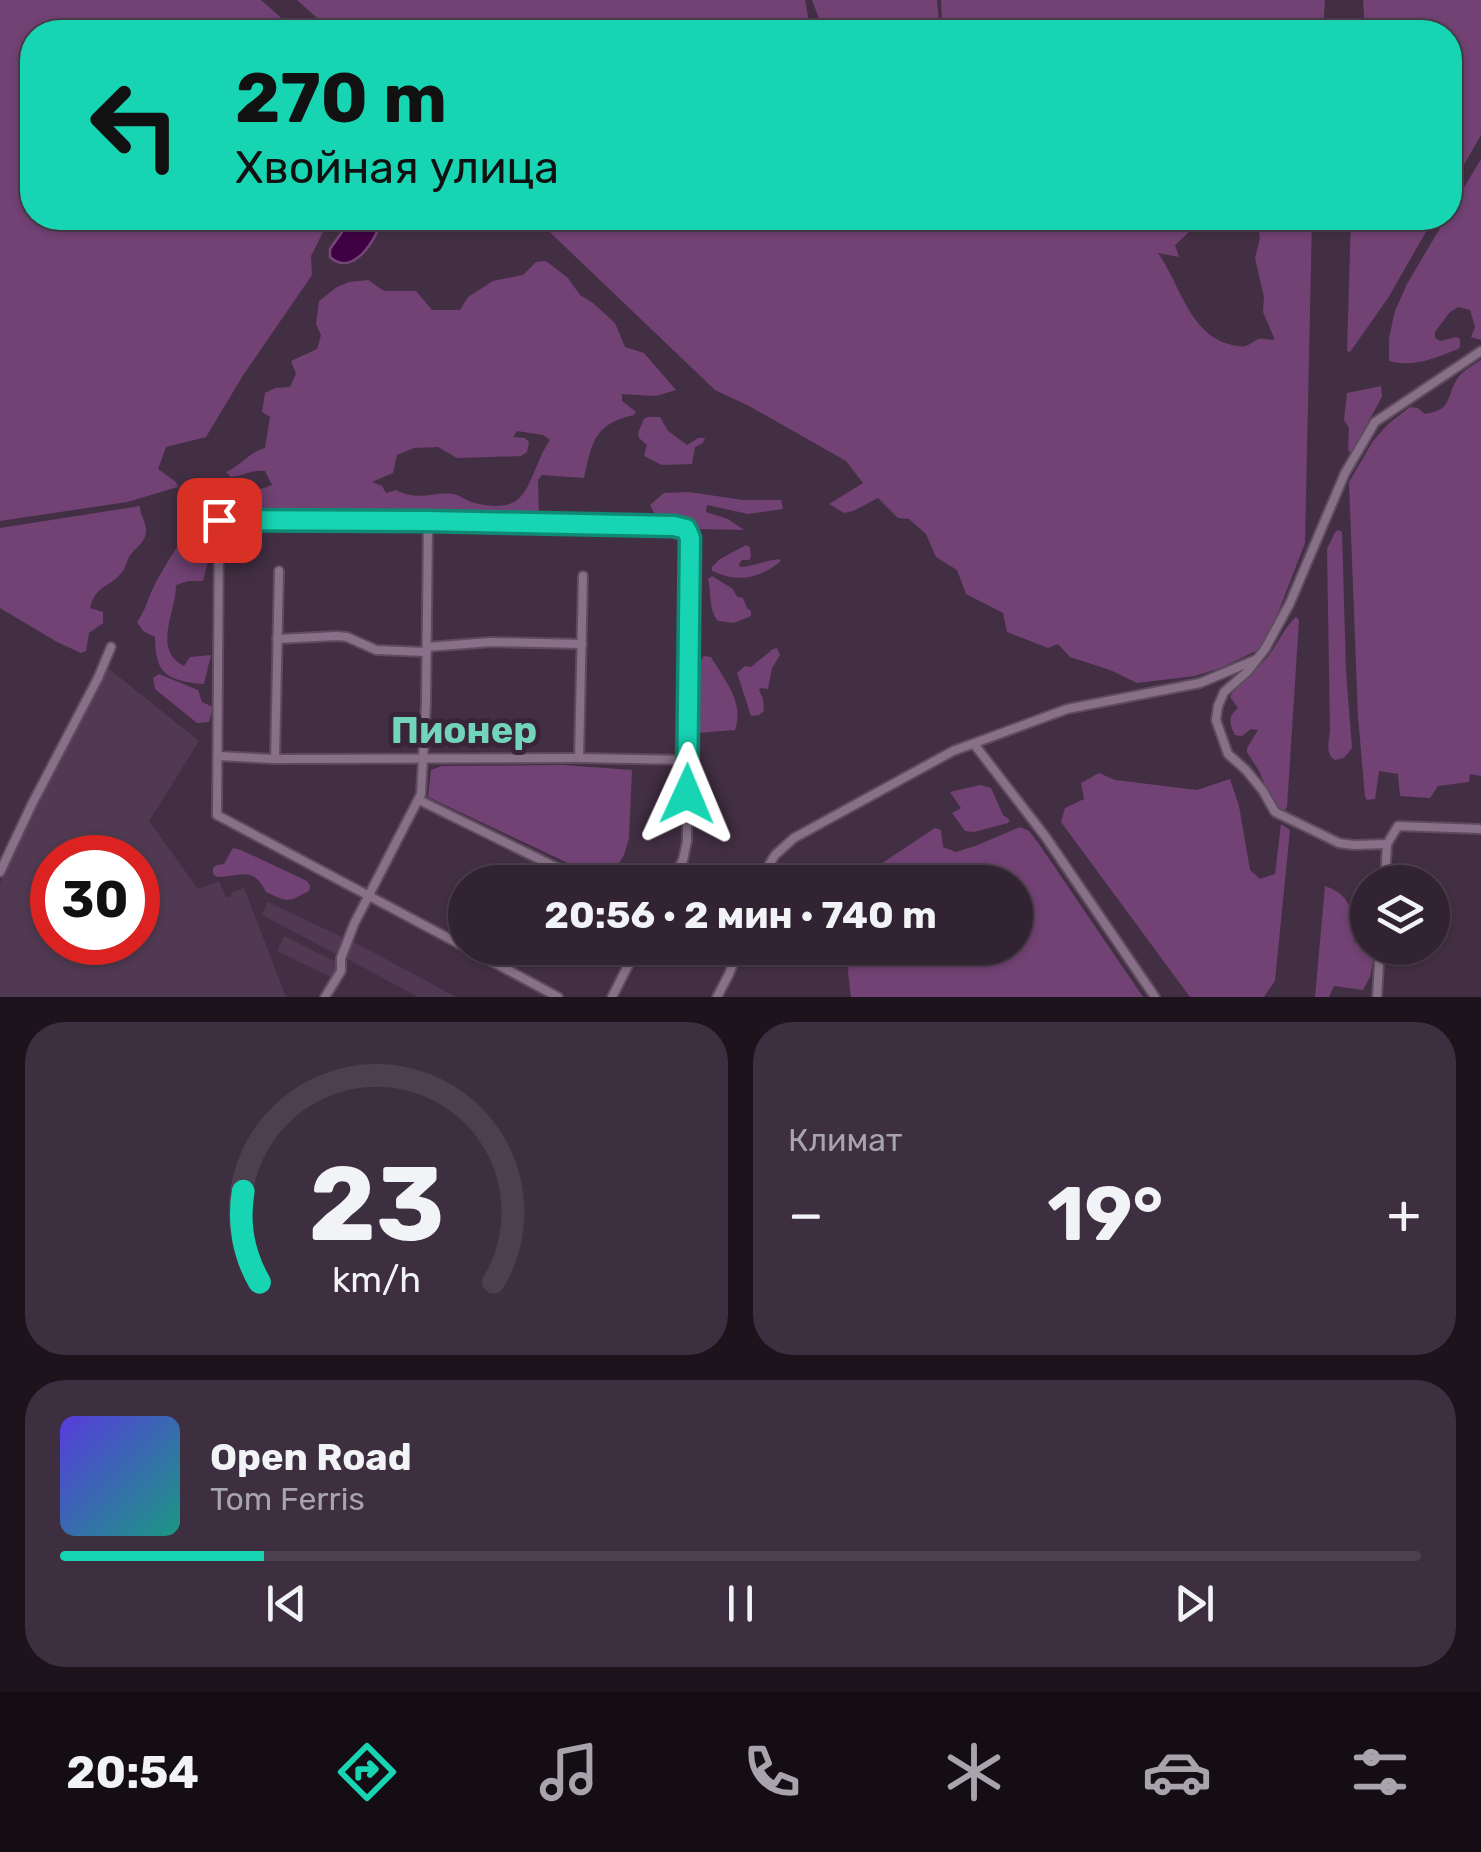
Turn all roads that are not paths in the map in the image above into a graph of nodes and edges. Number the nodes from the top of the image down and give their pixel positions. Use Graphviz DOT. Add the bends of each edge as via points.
graph roads {
  1 [pos="1481,351"];
  2 [pos="428,521"];
  3 [pos="279,571"];
  4 [pos="582,576"];
  5 [pos="277,639"];
  6 [pos="582,644"];
  7 [pos="111,647"];
  8 [pos="427,649"];
  9 [pos="1258,658"];
  10 [pos="974,744"];
  11 [pos="218,756"];
  12 [pos="424,758"];
  13 [pos="579,758"];
  14 [pos="275,759"];
  15 [pos="688,760"];
  16 [pos="419,800"];
  17 [pos="1481,829"];
  18 [pos="1387,844"];
  19 [pos="551,865"];
  20 [pos="680,865"];
  21 [pos="769,865"];
  22 [pos="1386,865"];
  23 [pos="0,872"];
  24 [pos="368,894"];
  25 [pos="448,937"];
  26 [pos="499,965"];
  27 [pos="628,965"];
  28 [pos="732,965"];
  29 [pos="1379,965"];
  30 [pos="325,997"];
  31 [pos="558,997"];
  32 [pos="612,997"];
  33 [pos="717,997"];
  34 [pos="1155,997"];
  35 [pos="1377,997"];
  1 -- 9 [label="street" via="1375,422"];
  2 -- 8 [label="street"];
  2 -- 11 [label="street" via="219,520"];
  2 -- 15 [label="street" via="686,529"];
  3 -- 5 [label="street"];
  4 -- 6 [label="street"];
  5 -- 8 [label="street" via="337,636 376,650"];
  5 -- 14 [label="street"];
  6 -- 8 [label="street"];
  6 -- 13 [label="street"];
  7 -- 23 [label="street"];
  8 -- 12 [label="street"];
  9 -- 10 [label="street" via="1200,684 1067,709"];
  9 -- 18 [label="street" via="1218,706 1228,754 1274,812 1338,843"];
  10 -- 21 [label="street" via="794,838"];
  10 -- 34 [label="street"];
  11 -- 14 [label="street"];
  11 -- 24 [label="street" via="216,815"];
  12 -- 13 [label="street"];
  12 -- 14 [label="street"];
  12 -- 16 [label="street"];
  13 -- 15 [label="street"];
  15 -- 20 [label="street" via="686,853"];
  16 -- 19 [label="street"];
  16 -- 24 [label="street"];
  17 -- 18 [label="street" via="1407,825 1395,828"];
  18 -- 22 [label="street"];
  24 -- 25 [label="street"];
  24 -- 30 [label="street"];
  26 -- 31 [label="street"];
  27 -- 32 [label="street"];
  28 -- 33 [label="street"];
  29 -- 35 [label="street"];
}
